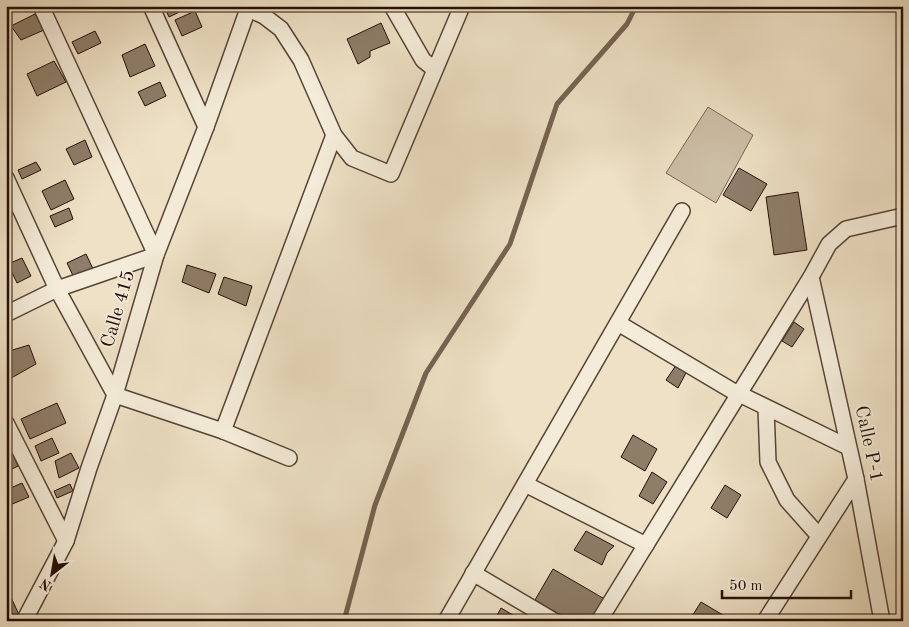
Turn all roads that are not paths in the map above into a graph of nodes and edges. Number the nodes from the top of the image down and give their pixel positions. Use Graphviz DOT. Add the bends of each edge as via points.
graph roads {
  1 [pos="41,6"];
  2 [pos="151,6"];
  3 [pos="392,6"];
  4 [pos="462,6"];
  5 [pos="248,7"];
  6 [pos="434,69"];
  7 [pos="206,127"];
  8 [pos="334,135"];
  9 [pos="6,178"];
  10 [pos="682,211"];
  11 [pos="903,216"];
  12 [pos="156,255"];
  13 [pos="811,277"];
  14 [pos="57,289"];
  15 [pos="6,314"];
  16 [pos="618,324"];
  17 [pos="739,394"];
  18 [pos="116,395"];
  19 [pos="766,408"];
  20 [pos="6,423"];
  21 [pos="223,431"];
  22 [pos="848,447"];
  23 [pos="289,458"];
  24 [pos="856,479"];
  25 [pos="525,484"];
  26 [pos="819,536"];
  27 [pos="66,541"];
  28 [pos="646,546"];
  29 [pos="474,573"];
  30 [pos="24,621"];
  31 [pos="446,621"];
  32 [pos="554,621"];
  33 [pos="599,621"];
  34 [pos="765,621"];
  35 [pos="882,621"];
  1 -- 12 [label="street"];
  2 -- 7 [label="street"];
  3 -- 6 [label="street" via="423,60"];
  4 -- 6 [label="street"];
  5 -- 7 [label="street, Calle 415"];
  5 -- 8 [label="street" via="280,29 301,60"];
  6 -- 8 [label="street" via="391,174 352,158"];
  7 -- 12 [label="street, Calle 415"];
  8 -- 21 [label="street"];
  9 -- 14 [label="street"];
  10 -- 16 [label="street"];
  11 -- 13 [label="street" via="846,229 829,244"];
  12 -- 14 [label="street"];
  12 -- 18 [label="street, Calle 415"];
  13 -- 17 [label="street"];
  13 -- 22 [label="street, Calle P-1"];
  14 -- 15 [label="street"];
  14 -- 18 [label="street"];
  16 -- 17 [label="street"];
  16 -- 25 [label="street"];
  17 -- 19 [label="street"];
  17 -- 28 [label="street"];
  18 -- 21 [label="street"];
  18 -- 27 [label="street, Calle 415"];
  19 -- 22 [label="street"];
  19 -- 26 [label="street" via="768,462 787,500"];
  20 -- 27 [label="street"];
  21 -- 23 [label="street"];
  22 -- 24 [label="street, Calle P-1"];
  24 -- 26 [label="street"];
  24 -- 35 [label="street, Calle P-1"];
  25 -- 28 [label="street"];
  25 -- 29 [label="street"];
  26 -- 34 [label="street"];
  27 -- 30 [label="street, Calle 415"];
  28 -- 33 [label="street"];
  29 -- 31 [label="street"];
  29 -- 32 [label="street"];
}
